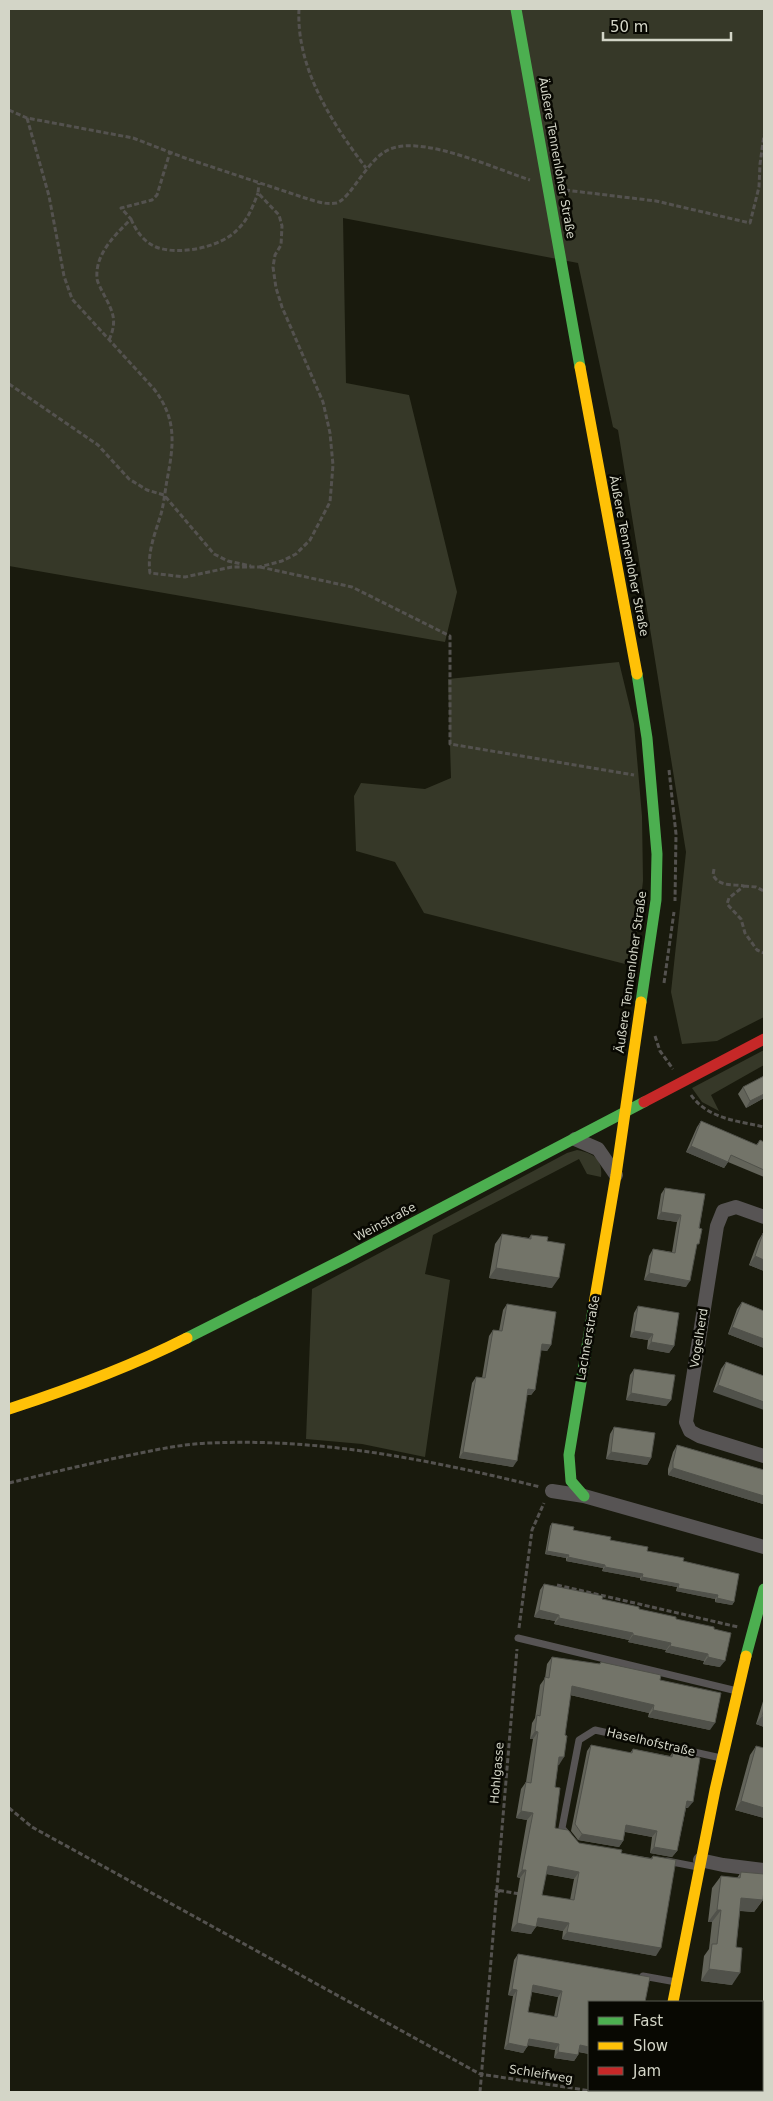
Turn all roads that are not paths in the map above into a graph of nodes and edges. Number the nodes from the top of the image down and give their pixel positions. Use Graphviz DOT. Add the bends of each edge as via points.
graph roads {
  1 [pos="516,9"];
  2 [pos="764,1039"];
  3 [pos="625,1112"];
  4 [pos="575,1139"];
  5 [pos="616,1175"];
  6 [pos="764,1217"];
  7 [pos="9,1409"];
  8 [pos="764,1456"];
  9 [pos="552,1491"];
  10 [pos="584,1496"];
  11 [pos="764,1547"];
  12 [pos="764,1591"];
  13 [pos="518,1638"];
  14 [pos="737,1691"];
  15 [pos="722,1758"];
  16 [pos="571,1839"];
  17 [pos="661,1860"];
  18 [pos="700,1864"];
  19 [pos="764,1870"];
  20 [pos="638,1975"];
  21 [pos="677,1982"];
  22 [pos="673,2001"];
  1 -- 3 [label="street, Äußere Tennenloher Straße" via="632,647 651,778 658,854 656,900"];
  2 -- 3 [label="street, Weinstraße"];
  3 -- 4 [label="street, Weinstraße"];
  3 -- 5 [label="street, Lachnerstraße"];
  4 -- 5 [label="street" via="598,1149"];
  4 -- 7 [label="street, Weinstraße" via="154,1355"];
  5 -- 10 [label="street, Lachnerstraße" via="568,1455 570,1481"];
  6 -- 8 [label="street, Vogelherd" via="736,1207 723,1211 717,1226 686,1422 690,1431 699,1436"];
  9 -- 10 [label="street"];
  10 -- 11 [label="street"];
  12 -- 14 [label="street"];
  13 -- 14 [label="lane"];
  14 -- 15 [label="street"];
  15 -- 16 [label="lane, Haselhofstraße" via="596,1730 578,1740 562,1828"];
  15 -- 18 [label="street"];
  17 -- 18 [label="lane"];
  18 -- 19 [label="street"];
  18 -- 21 [label="street"];
  20 -- 21 [label="lane"];
  21 -- 22 [label="street"];
}
